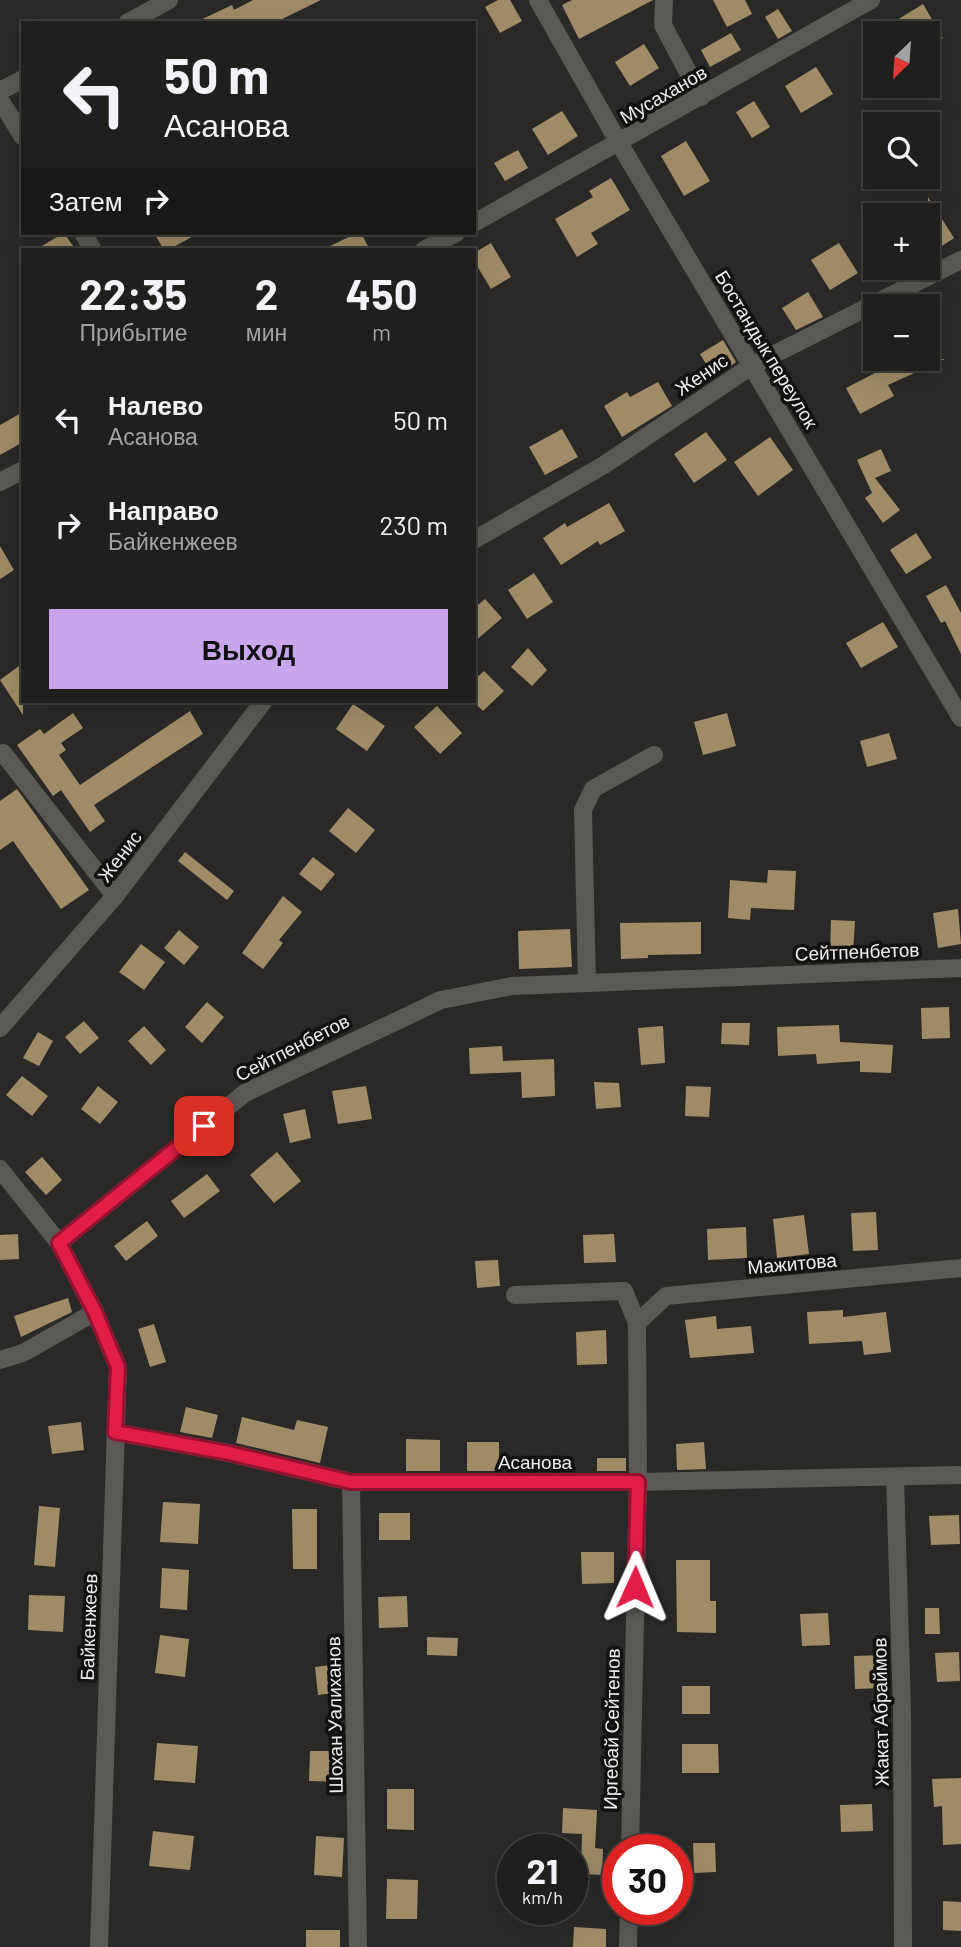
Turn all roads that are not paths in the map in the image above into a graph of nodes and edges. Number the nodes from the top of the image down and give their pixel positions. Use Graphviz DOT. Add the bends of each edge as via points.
graph roads {
  1 [pos="169,0"];
  2 [pos="538,0"];
  3 [pos="664,0"];
  4 [pos="871,0"];
  5 [pos="131,21"];
  6 [pos="21,80"];
  7 [pos="0,91"];
  8 [pos="702,97"];
  9 [pos="0,100"];
  10 [pos="21,134"];
  11 [pos="619,143"];
  12 [pos="476,222"];
  13 [pos="452,235"];
  14 [pos="428,248"];
  15 [pos="961,260"];
  16 [pos="753,365"];
  17 [pos="21,471"];
  18 [pos="0,482"];
  19 [pos="476,539"];
  20 [pos="262,703"];
  21 [pos="961,718"];
  22 [pos="3,753"];
  23 [pos="654,755"];
  24 [pos="115,896"];
  25 [pos="961,968"];
  26 [pos="587,983"];
  27 [pos="0,1028"];
  28 [pos="0,1169"];
  29 [pos="59,1243"];
  30 [pos="961,1268"];
  31 [pos="515,1295"];
  32 [pos="95,1312"];
  33 [pos="636,1323"];
  34 [pos="0,1360"];
  35 [pos="115,1432"];
  36 [pos="961,1475"];
  37 [pos="895,1477"];
  38 [pos="351,1482"];
  39 [pos="638,1482"];
  40 [pos="630,1834"];
  41 [pos="629,1925"];
  42 [pos="99,1947"];
  43 [pos="358,1947"];
  44 [pos="628,1947"];
  45 [pos="903,1947"];
  1 -- 5 [label="street"];
  2 -- 11 [label="street, Бостандык переулок"];
  3 -- 8 [label="street" via="663,24"];
  4 -- 8 [label="street, Мусаханов"];
  6 -- 7 [label="street"];
  8 -- 11 [label="street, Мусаханов"];
  9 -- 10 [label="street"];
  11 -- 12 [label="street, Мусаханов"];
  11 -- 16 [label="street, Бостандык переулок"];
  13 -- 14 [label="street"];
  15 -- 16 [label="street, Женис"];
  16 -- 19 [label="street, Женис" via="604,465"];
  16 -- 21 [label="street, Бостандык переулок"];
  17 -- 18 [label="street"];
  20 -- 24 [label="street, Женис"];
  22 -- 24 [label="street"];
  23 -- 26 [label="street" via="593,789 583,810"];
  24 -- 27 [label="street, Женис"];
  25 -- 26 [label="street, Сейтпенбетов"];
  26 -- 29 [label="street, Сейтпенбетов" via="512,986 441,1000 245,1093"];
  28 -- 29 [label="street, Байкенжеев"];
  29 -- 32 [label="street, Байкенжеев"];
  30 -- 33 [label="street, Мажитова" via="666,1296"];
  31 -- 33 [label="street" via="624,1291"];
  32 -- 34 [label="street" via="23,1353"];
  32 -- 35 [label="street, Байкенжеев" via="118,1367"];
  33 -- 39 [label="street"];
  35 -- 38 [label="street, Асанова"];
  35 -- 42 [label="street, Байкенжеев"];
  36 -- 37 [label="street, Асанова"];
  37 -- 39 [label="street, Асанова"];
  37 -- 45 [label="street, Жакат Абраймов"];
  38 -- 39 [label="street, Асанова"];
  38 -- 43 [label="street, Шохан Уалиханов"];
  39 -- 40 [label="street, Иргебай Сейтенов"];
  41 -- 44 [label="street"];
}
